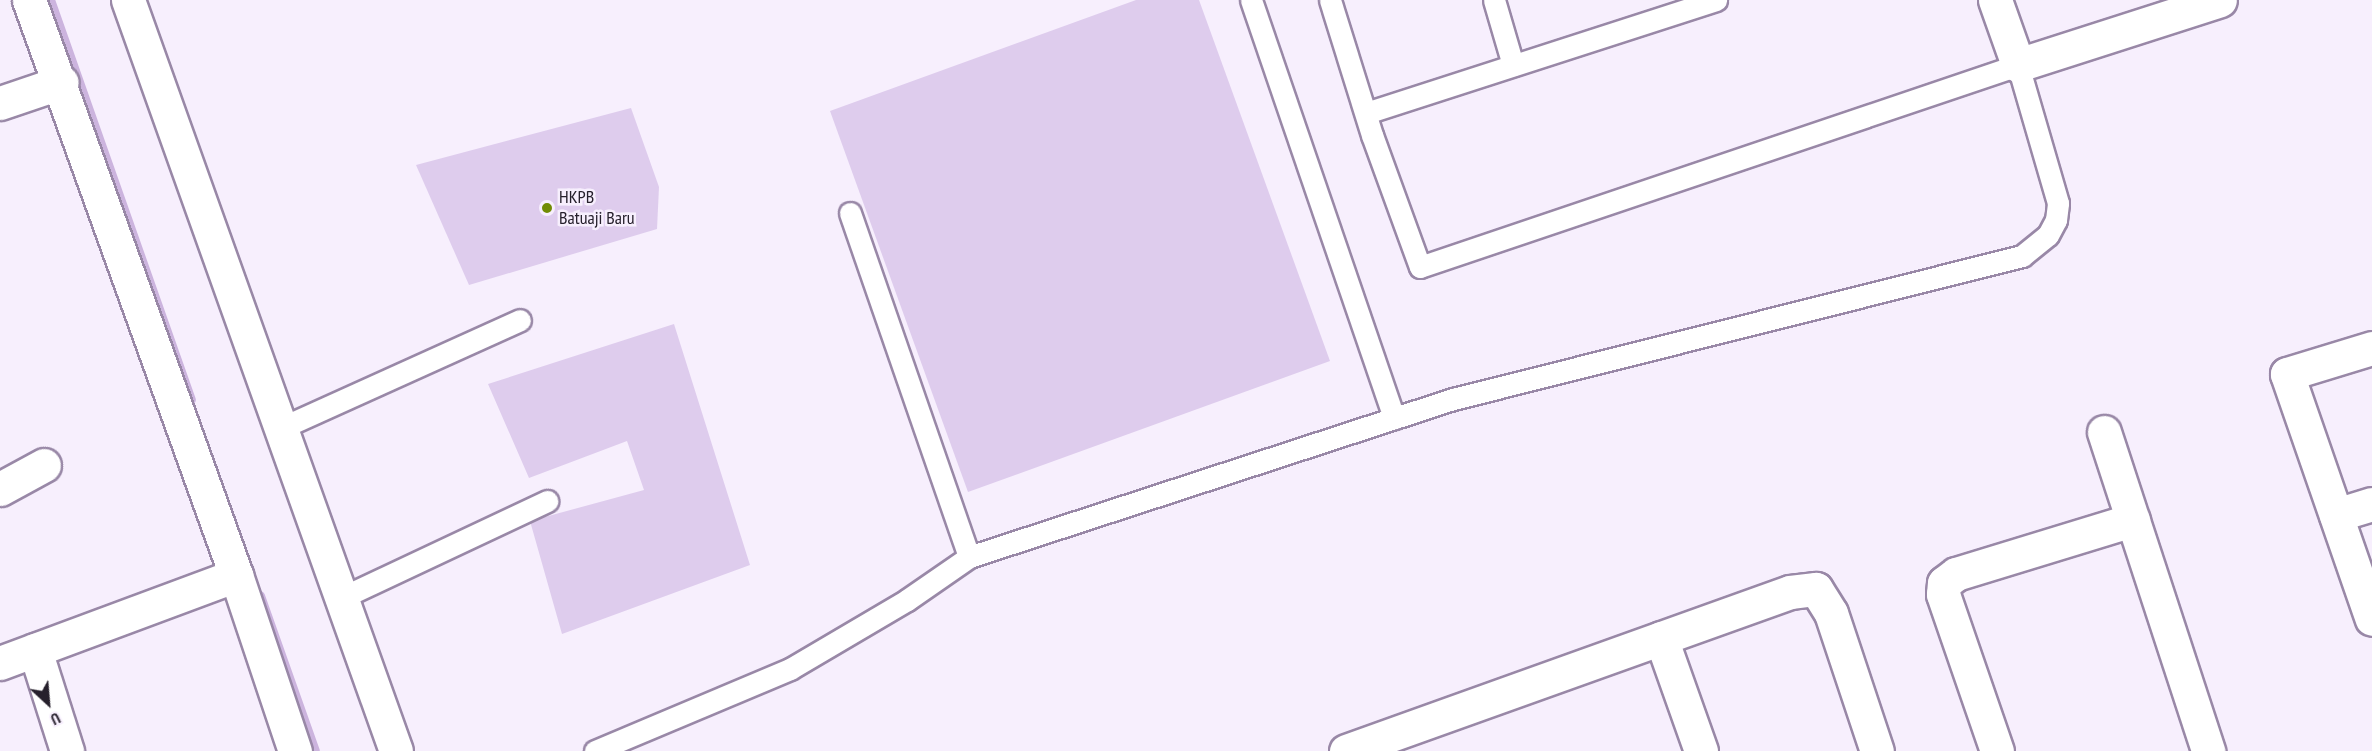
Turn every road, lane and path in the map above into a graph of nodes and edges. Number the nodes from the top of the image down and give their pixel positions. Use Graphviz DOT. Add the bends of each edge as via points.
graph roads {
  1 [pos="29,0"];
  2 [pos="128,0"];
  3 [pos="1251,0"];
  4 [pos="1330,0"];
  5 [pos="1494,0"];
  6 [pos="1716,0"];
  7 [pos="1995,0"];
  8 [pos="2220,0"];
  9 [pos="1664,8"];
  10 [pos="1513,65"];
  11 [pos="2018,65"];
  12 [pos="62,82"];
  13 [pos="0,103"];
  14 [pos="1366,113"];
  15 [pos="850,213"];
  16 [pos="520,320"];
  17 [pos="2372,348"];
  18 [pos="1394,418"];
  19 [pos="281,428"];
  20 [pos="2104,432"];
  21 [pos="44,465"];
  22 [pos="1,486"];
  23 [pos="547,501"];
  24 [pos="2372,504"];
  25 [pos="2336,515"];
  26 [pos="2133,520"];
  27 [pos="969,557"];
  28 [pos="236,574"];
  29 [pos="341,598"];
  30 [pos="2372,619"];
  31 [pos="1661,638"];
  32 [pos="35,650"];
  33 [pos="0,663"];
  34 [pos="67,751"];
  35 [pos="295,751"];
  36 [pos="396,751"];
  37 [pos="595,751"];
  38 [pos="1346,751"];
  39 [pos="1701,751"];
  40 [pos="1877,751"];
  41 [pos="1997,751"];
  42 [pos="2208,751"];
  1 -- 12 [label="street"];
  2 -- 19 [label="street"];
  3 -- 18 [label="lane"];
  4 -- 14 [label="lane"];
  5 -- 10 [label="lane"];
  6 -- 9 [label="lane"];
  7 -- 11 [label="street"];
  8 -- 11 [label="street"];
  9 -- 10 [label="lane"];
  10 -- 14 [label="lane"];
  11 -- 14 [label="lane" via="1420,267"];
  11 -- 18 [label="lane" via="2058,203 2049,235 2022,256 1465,396"];
  12 -- 13 [label="street"];
  12 -- 28 [label="street"];
  15 -- 27 [label="lane"];
  16 -- 19 [label="lane"];
  17 -- 25 [label="street" via="2287,374"];
  18 -- 27 [label="lane"];
  19 -- 29 [label="street"];
  20 -- 26 [label="street"];
  21 -- 22 [label="street"];
  23 -- 29 [label="lane"];
  24 -- 25 [label="street"];
  25 -- 30 [label="street"];
  26 -- 41 [label="street" via="1956,574 1944,583 1942,594"];
  26 -- 42 [label="street"];
  27 -- 37 [label="lane" via="907,600 790,669"];
  28 -- 32 [label="street"];
  28 -- 35 [label="street"];
  29 -- 36 [label="street"];
  31 -- 38 [label="street"];
  31 -- 39 [label="street"];
  31 -- 40 [label="street" via="1790,592 1816,589 1832,613"];
  32 -- 33 [label="street"];
  32 -- 34 [label="street"];
}
